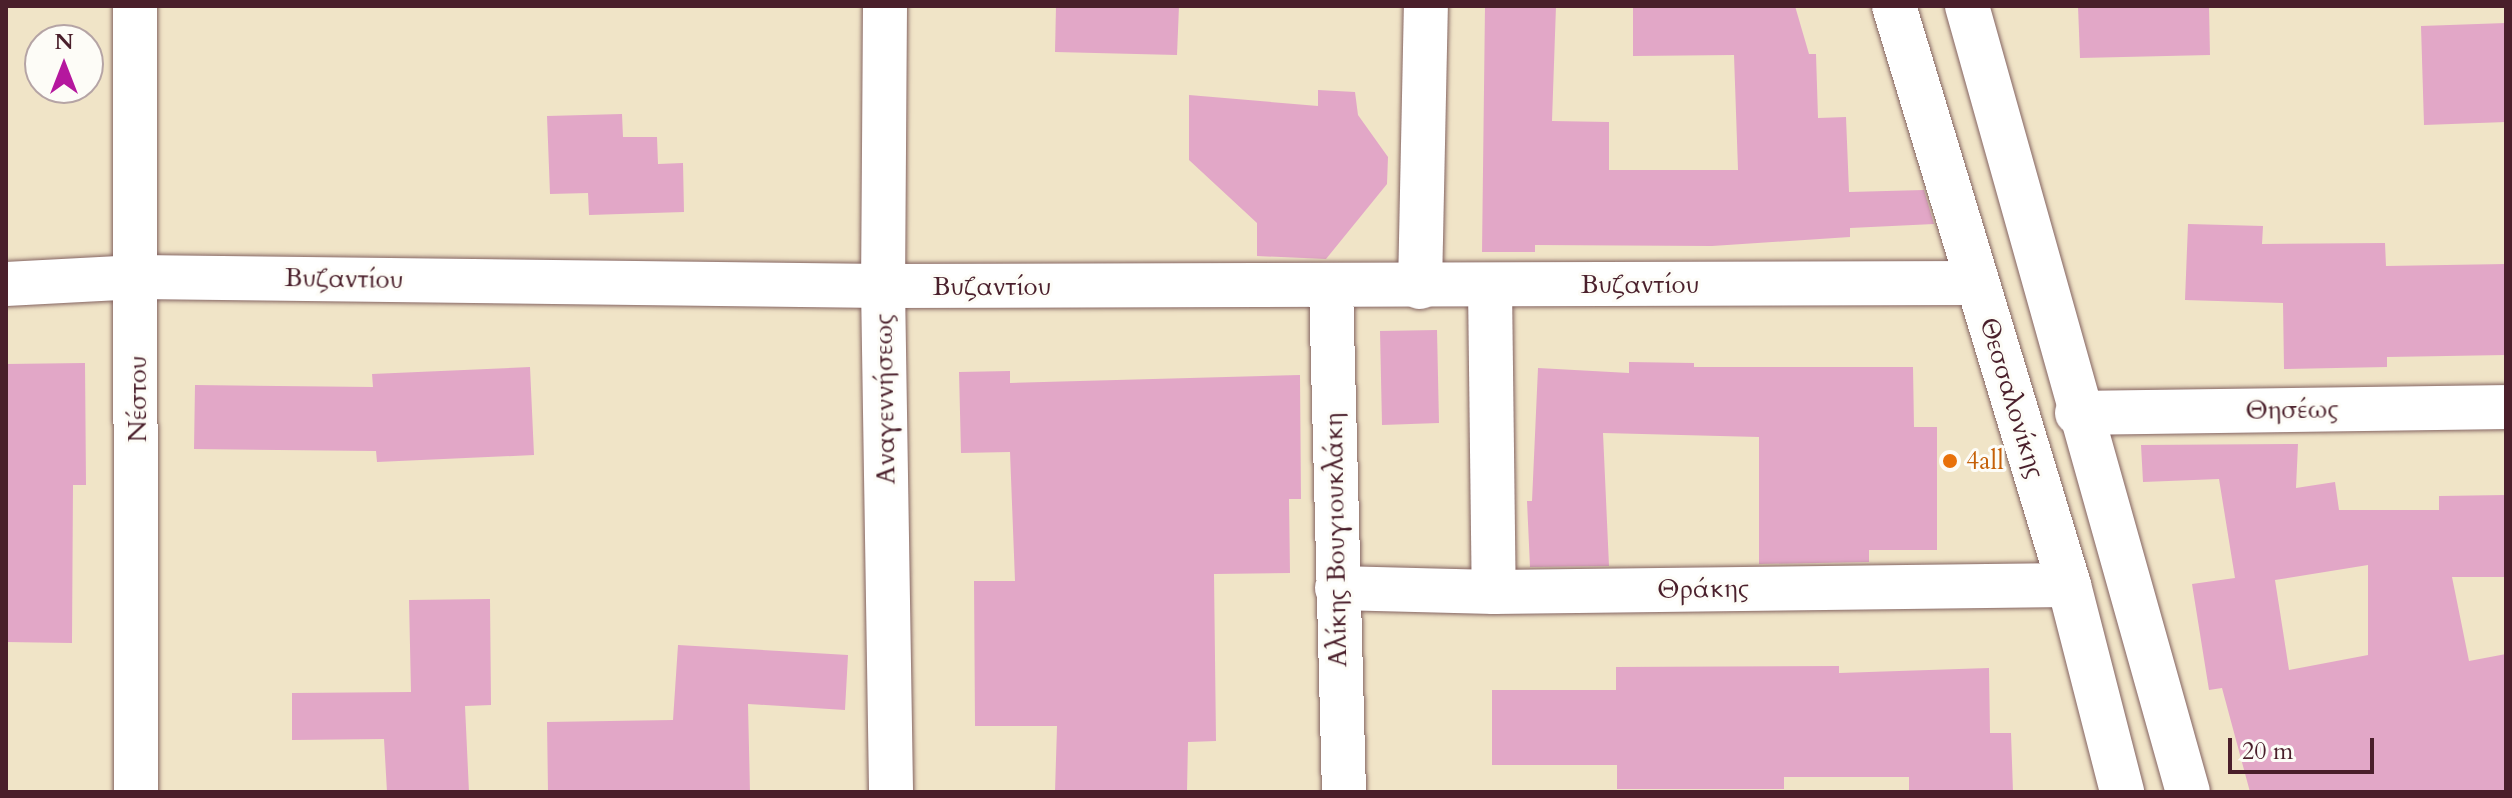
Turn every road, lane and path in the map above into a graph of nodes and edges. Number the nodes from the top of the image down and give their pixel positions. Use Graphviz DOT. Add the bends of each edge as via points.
graph roads {
  1 [pos="135,6"];
  2 [pos="885,6"];
  3 [pos="1426,6"];
  4 [pos="1894,6"];
  5 [pos="1967,6"];
  6 [pos="138,277"];
  7 [pos="1977,283"];
  8 [pos="6,284"];
  9 [pos="883,286"];
  10 [pos="1490,286"];
  11 [pos="1331,287"];
  12 [pos="1420,287"];
  13 [pos="2506,407"];
  14 [pos="2077,413"];
  15 [pos="2069,585"];
  16 [pos="1337,588"];
  17 [pos="1494,592"];
  18 [pos="136,792"];
  19 [pos="891,792"];
  20 [pos="1344,792"];
  21 [pos="2122,792"];
  22 [pos="2188,792"];
  1 -- 6 [label="street, Νέστου"];
  2 -- 9 [label="street, Αναγεννήσεως"];
  3 -- 12 [label="street"];
  4 -- 7 [label="street, Θεσσαλονίκης"];
  5 -- 14 [label="street"];
  6 -- 8 [label="street, Βυζαντίου"];
  6 -- 9 [label="street, Βυζαντίου"];
  6 -- 18 [label="street, Νέστου"];
  7 -- 10 [label="street, Βυζαντίου"];
  7 -- 15 [label="street, Θεσσαλονίκης"];
  9 -- 11 [label="street, Βυζαντίου"];
  9 -- 19 [label="street, Αναγεννήσεως"];
  10 -- 12 [label="street, Βυζαντίου"];
  10 -- 17 [label="street"];
  11 -- 12 [label="street, Βυζαντίου"];
  11 -- 16 [label="street, Αλίκης Βουγιουκλάκη"];
  13 -- 14 [label="street, Θησέως"];
  14 -- 22 [label="street"];
  15 -- 17 [label="street, Θράκης"];
  15 -- 21 [label="street, Θεσσαλονίκης"];
  16 -- 17 [label="street, Θράκης"];
  16 -- 20 [label="street, Αλίκης Βουγιουκλάκη"];
}
